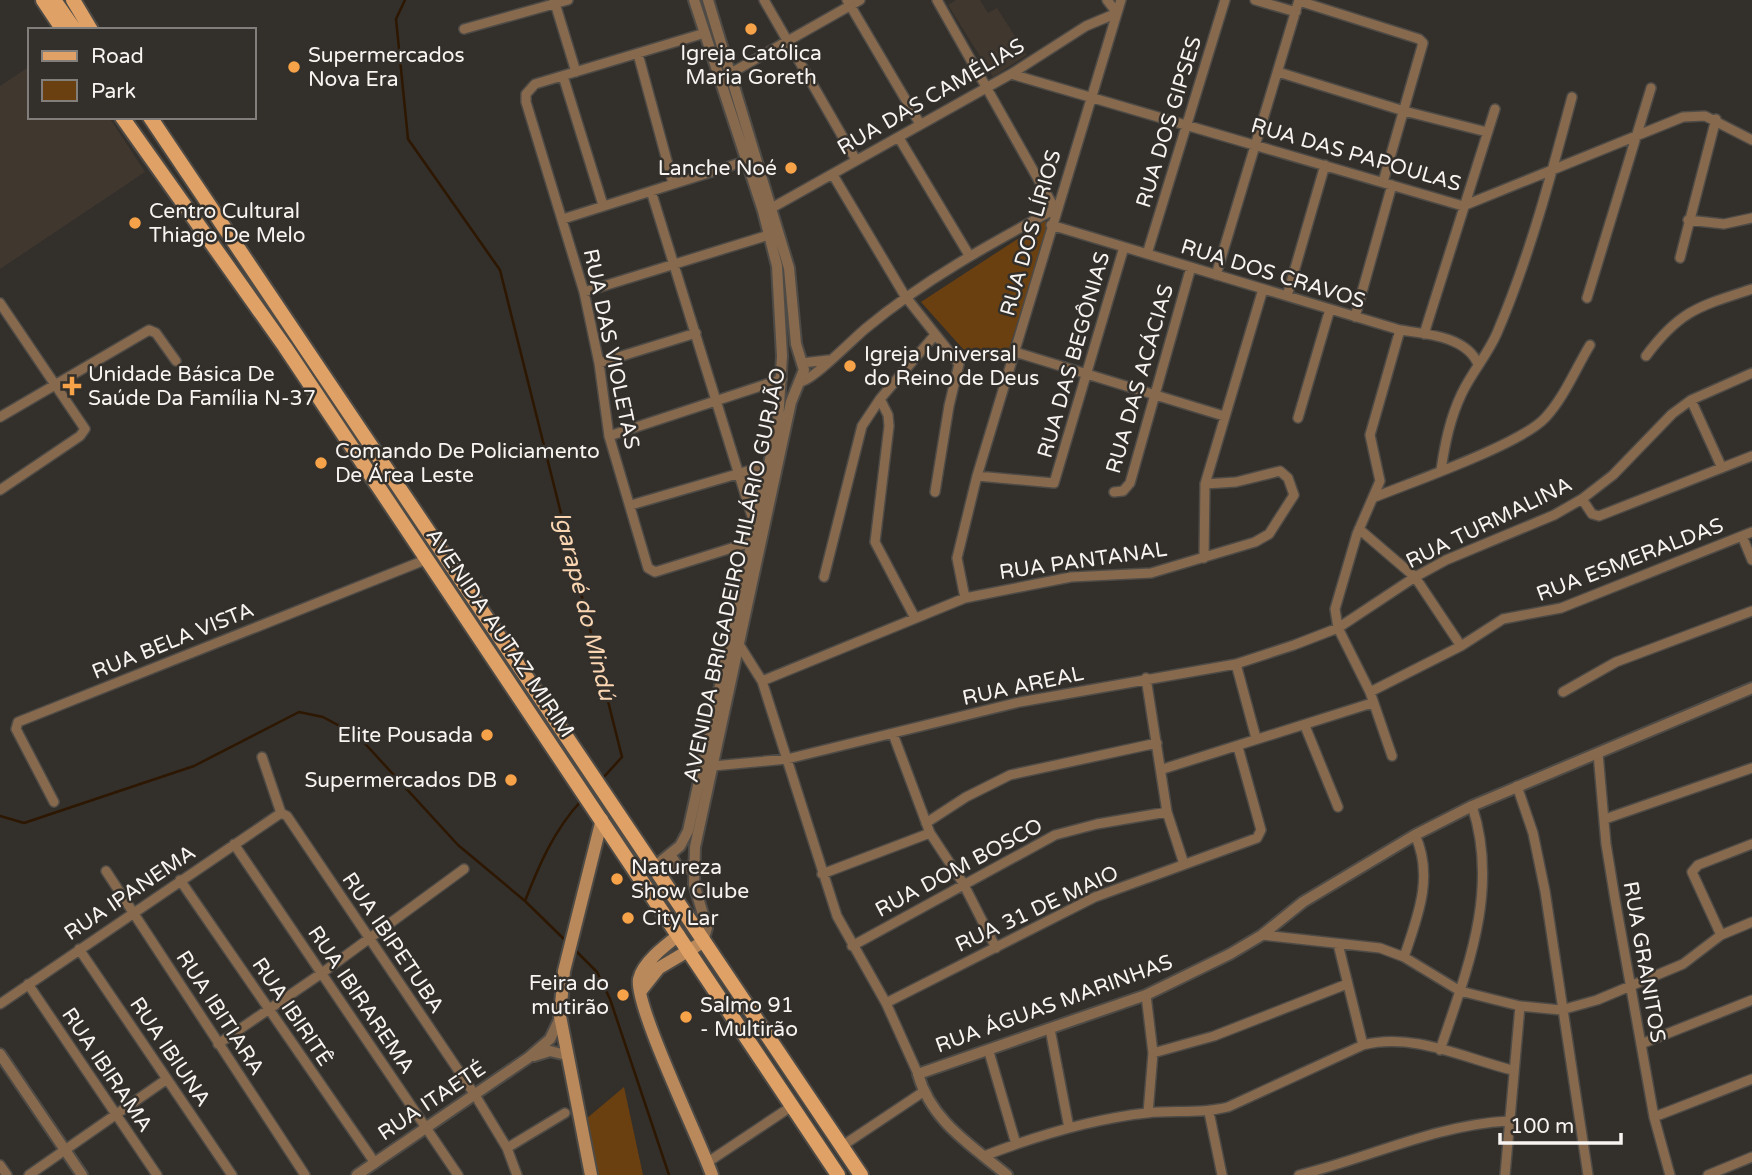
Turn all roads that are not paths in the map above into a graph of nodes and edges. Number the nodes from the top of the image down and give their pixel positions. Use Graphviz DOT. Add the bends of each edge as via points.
graph roads {
  1 [pos="43,0"];
  2 [pos="54,0"];
  3 [pos="73,0"];
  4 [pos="84,0"];
  5 [pos="568,0"];
  6 [pos="694,0"];
  7 [pos="708,0"];
  8 [pos="764,0"];
  9 [pos="860,0"];
  10 [pos="937,0"];
  11 [pos="1107,0"];
  12 [pos="1121,0"];
  13 [pos="1225,0"];
  14 [pos="1255,0"];
  15 [pos="1299,1"];
  16 [pos="554,2"];
  17 [pos="848,3"];
  18 [pos="1296,12"];
  19 [pos="1117,13"];
  20 [pos="62,28"];
  21 [pos="74,28"];
  22 [pos="90,28"];
  23 [pos="100,28"];
  24 [pos="464,29"];
  25 [pos="705,33"];
  26 [pos="788,42"];
  27 [pos="638,54"];
  28 [pos="576,72"];
  29 [pos="1278,72"];
  30 [pos="731,73"];
  31 [pos="1011,74"];
  32 [pos="563,76"];
  33 [pos="985,87"];
  34 [pos="1651,88"];
  35 [pos="1090,96"];
  36 [pos="1572,97"];
  37 [pos="1495,108"];
  38 [pos="1404,111"];
  39 [pos="123,119"];
  40 [pos="133,119"];
  41 [pos="151,119"];
  42 [pos="1716,120"];
  43 [pos="920,124"];
  44 [pos="1188,124"];
  45 [pos="1487,132"];
  46 [pos="1639,134"];
  47 [pos="898,138"];
  48 [pos="1752,140"];
  49 [pos="1257,145"];
  50 [pos="151,158"];
  51 [pos="856,160"];
  52 [pos="746,161"];
  53 [pos="1325,165"];
  54 [pos="1553,169"];
  55 [pos="834,174"];
  56 [pos="673,183"];
  57 [pos="1388,184"];
  58 [pos="652,191"];
  59 [pos="603,205"];
  60 [pos="1463,206"];
  61 [pos="1055,209"];
  62 [pos="768,210"];
  63 [pos="1752,218"];
  64 [pos="563,219"];
  65 [pos="1688,220"];
  66 [pos="1051,225"];
  67 [pos="769,235"];
  68 [pos="1124,247"];
  69 [pos="1147,254"];
  70 [pos="969,255"];
  71 [pos="1680,258"];
  72 [pos="675,265"];
  73 [pos="1191,267"];
  74 [pos="1216,275"];
  75 [pos="1263,289"];
  76 [pos="1752,289"];
  77 [pos="584,292"];
  78 [pos="905,296"];
  79 [pos="1287,296"];
  80 [pos="1587,298"];
  81 [pos="0,303"];
  82 [pos="1330,309"];
  83 [pos="1355,317"];
  84 [pos="1400,330"];
  85 [pos="696,333"];
  86 [pos="1424,334"];
  87 [pos="934,336"];
  88 [pos="1590,345"];
  89 [pos="1015,352"];
  90 [pos="1646,356"];
  91 [pos="828,360"];
  92 [pos="176,361"];
  93 [pos="802,362"];
  94 [pos="599,363"];
  95 [pos="1478,365"];
  96 [pos="782,366"];
  97 [pos="1752,373"];
  98 [pos="1086,375"];
  99 [pos="782,379"];
  100 [pos="800,382"];
  101 [pos="54,384"];
  102 [pos="1153,394"];
  103 [pos="880,399"];
  104 [pos="1691,400"];
  105 [pos="718,402"];
  106 [pos="1,414"];
  107 [pos="1224,416"];
  108 [pos="1298,418"];
  109 [pos="609,436"];
  110 [pos="1752,456"];
  111 [pos="768,465"];
  112 [pos="1722,468"];
  113 [pos="1441,470"];
  114 [pos="740,472"];
  115 [pos="976,476"];
  116 [pos="1205,484"];
  117 [pos="0,490"];
  118 [pos="935,492"];
  119 [pos="1114,492"];
  120 [pos="1375,497"];
  121 [pos="1583,499"];
  122 [pos="631,505"];
  123 [pos="754,523"];
  124 [pos="1359,528"];
  125 [pos="1752,532"];
  126 [pos="1742,536"];
  127 [pos="751,542"];
  128 [pos="1204,558"];
  129 [pos="425,560"];
  130 [pos="1752,561"];
  131 [pos="824,577"];
  132 [pos="1415,577"];
  133 [pos="965,598"];
  134 [pos="1752,611"];
  135 [pos="915,618"];
  136 [pos="1338,628"];
  137 [pos="740,646"];
  138 [pos="1461,646"];
  139 [pos="1236,664"];
  140 [pos="1146,678"];
  141 [pos="762,681"];
  142 [pos="1752,688"];
  143 [pos="1370,692"];
  144 [pos="1563,692"];
  145 [pos="1372,704"];
  146 [pos="1306,726"];
  147 [pos="892,734"];
  148 [pos="1256,738"];
  149 [pos="1157,743"];
  150 [pos="1238,747"];
  151 [pos="1598,752"];
  152 [pos="1392,756"];
  153 [pos="262,757"];
  154 [pos="787,759"];
  155 [pos="713,766"];
  156 [pos="1752,768"];
  157 [pos="1163,769"];
  158 [pos="1517,786"];
  159 [pos="54,802"];
  160 [pos="1472,806"];
  161 [pos="1338,807"];
  162 [pos="1167,812"];
  163 [pos="281,813"];
  164 [pos="1605,819"];
  165 [pos="602,820"];
  166 [pos="928,828"];
  167 [pos="1415,835"];
  168 [pos="234,844"];
  169 [pos="1752,844"];
  170 [pos="671,856"];
  171 [pos="693,864"];
  172 [pos="1184,864"];
  173 [pos="654,867"];
  174 [pos="464,869"];
  175 [pos="106,871"];
  176 [pos="822,874"];
  177 [pos="180,880"];
  178 [pos="963,883"];
  179 [pos="133,912"];
  180 [pos="1752,922"];
  181 [pos="679,935"];
  182 [pos="1262,935"];
  183 [pos="1721,935"];
  184 [pos="369,939"];
  185 [pos="703,942"];
  186 [pos="1338,944"];
  187 [pos="852,946"];
  188 [pos="996,948"];
  189 [pos="79,949"];
  190 [pos="690,951"];
  191 [pos="1404,957"];
  192 [pos="322,973"];
  193 [pos="28,984"];
  194 [pos="1347,984"];
  195 [pos="1632,986"];
  196 [pos="1460,991"];
  197 [pos="640,992"];
  198 [pos="1146,995"];
  199 [pos="1752,1000"];
  200 [pos="886,1003"];
  201 [pos="0,1004"];
  202 [pos="1520,1006"];
  203 [pos="268,1009"];
  204 [pos="1561,1010"];
  205 [pos="560,1016"];
  206 [pos="1050,1029"];
  207 [pos="218,1044"];
  208 [pos="1641,1044"];
  209 [pos="1363,1045"];
  210 [pos="1440,1050"];
  211 [pos="989,1052"];
  212 [pos="1153,1053"];
  213 [pos="0,1054"];
  214 [pos="566,1055"];
  215 [pos="528,1058"];
  216 [pos="1512,1070"];
  217 [pos="918,1074"];
  218 [pos="167,1079"];
  219 [pos="1752,1079"];
  220 [pos="923,1092"];
  221 [pos="475,1095"];
  222 [pos="792,1106"];
  223 [pos="1209,1112"];
  224 [pos="565,1113"];
  225 [pos="1148,1113"];
  226 [pos="117,1115"];
  227 [pos="1654,1117"];
  228 [pos="1508,1121"];
  229 [pos="426,1128"];
  230 [pos="1069,1128"];
  231 [pos="1016,1144"];
  232 [pos="842,1146"];
  233 [pos="507,1148"];
  234 [pos="65,1151"];
  235 [pos="984,1156"];
  236 [pos="1752,1157"];
  237 [pos="375,1163"];
  238 [pos="0,1165"];
  239 [pos="710,1169"];
  240 [pos="7,1175"];
  241 [pos="29,1175"];
  242 [pos="82,1175"];
  243 [pos="157,1175"];
  244 [pos="232,1175"];
  245 [pos="305,1175"];
  246 [pos="357,1175"];
  247 [pos="458,1175"];
  248 [pos="517,1175"];
  249 [pos="591,1175"];
  250 [pos="838,1175"];
  251 [pos="860,1175"];
  252 [pos="1007,1175"];
  253 [pos="1222,1175"];
  254 [pos="1299,1175"];
  255 [pos="1505,1175"];
  256 [pos="1588,1175"];
  257 [pos="1670,1175"];
  258 [pos="1709,1175"];
  1 -- 20 [label="main road"];
  2 -- 21 [label="main road"];
  3 -- 22 [label="main road"];
  4 -- 23 [label="main road"];
  5 -- 16 [label="street"];
  6 -- 25 [label="street, AVENIDA BRIGADEIRO HILÁRIO GURJÃO"];
  7 -- 30 [label="street, AVENIDA BRIGADEIRO HILÁRIO GURJÃO"];
  8 -- 26 [label="street"];
  9 -- 17 [label="street"];
  10 -- 33 [label="street"];
  11 -- 19 [label="street"];
  12 -- 19 [label="street, RUA DOS LÍRIOS"];
  13 -- 44 [label="street, RUA DOS GIPSES"];
  14 -- 18 [label="street"];
  15 -- 18 [label="street"];
  15 -- 38 [label="street" via="1422,41"];
  16 -- 24 [label="street"];
  16 -- 28 [label="street"];
  17 -- 26 [label="street"];
  17 -- 43 [label="street"];
  18 -- 29 [label="street"];
  19 -- 31 [label="street, RUA DAS CAMÉLIAS" via="1086,26"];
  19 -- 35 [label="street, RUA DOS LÍRIOS"];
  25 -- 27 [label="street"];
  25 -- 52 [label="street, AVENIDA BRIGADEIRO HILÁRIO GURJÃO"];
  26 -- 30 [label="street"];
  26 -- 51 [label="street"];
  27 -- 28 [label="street"];
  27 -- 56 [label="street"];
  28 -- 32 [label="street"];
  29 -- 38 [label="street"];
  29 -- 49 [label="street"];
  30 -- 62 [label="street, AVENIDA BRIGADEIRO HILÁRIO GURJÃO"];
  31 -- 33 [label="street, RUA DAS CAMÉLIAS"];
  31 -- 35 [label="street, RUA DAS PAPOULAS"];
  32 -- 59 [label="street"];
  32 -- 64 [label="street, RUA DAS VIOLETAS" via="530,89 526,102"];
  33 -- 43 [label="street, RUA DAS CAMÉLIAS"];
  33 -- 61 [label="street"];
  34 -- 46 [label="street"];
  35 -- 44 [label="street, RUA DAS PAPOULAS"];
  35 -- 61 [label="street, RUA DOS LÍRIOS"];
  36 -- 54 [label="street"];
  37 -- 45 [label="street"];
  38 -- 45 [label="street"];
  38 -- 57 [label="street"];
  39 -- 50 [label="main road, AVENIDA AUTAZ MIRIM"];
  40 -- 50 [label="main road"];
  41 -- 173 [label="main road, AVENIDA AUTAZ MIRIM"];
  42 -- 46 [label="street, RUA DAS PAPOULAS" via="1683,117"];
  42 -- 48 [label="street"];
  42 -- 65 [label="street"];
  43 -- 47 [label="street, RUA DAS CAMÉLIAS"];
  44 -- 49 [label="street, RUA DAS PAPOULAS"];
  44 -- 69 [label="street, RUA DOS GIPSES"];
  45 -- 60 [label="street"];
  46 -- 54 [label="street, RUA DAS PAPOULAS"];
  46 -- 80 [label="street"];
  47 -- 51 [label="street, RUA DAS CAMÉLIAS"];
  47 -- 70 [label="street"];
  49 -- 53 [label="street, RUA DAS PAPOULAS"];
  49 -- 74 [label="street"];
  50 -- 129 [label="main road, AVENIDA AUTAZ MIRIM" via="285,346"];
  51 -- 55 [label="street, RUA DAS CAMÉLIAS"];
  52 -- 56 [label="street"];
  52 -- 62 [label="street, AVENIDA BRIGADEIRO HILÁRIO GURJÃO"];
  53 -- 57 [label="street, RUA DAS PAPOULAS"];
  53 -- 79 [label="street"];
  54 -- 60 [label="street, RUA DAS PAPOULAS"];
  54 -- 95 [label="street" via="1496,335"];
  55 -- 62 [label="street, RUA DAS CAMÉLIAS"];
  55 -- 78 [label="street"];
  56 -- 58 [label="street"];
  57 -- 60 [label="street, RUA DAS PAPOULAS"];
  57 -- 83 [label="street"];
  58 -- 59 [label="street"];
  58 -- 72 [label="street"];
  59 -- 64 [label="street"];
  60 -- 86 [label="street"];
  61 -- 66 [label="street, RUA DOS LÍRIOS"];
  61 -- 70 [label="street"];
  62 -- 67 [label="street, AVENIDA BRIGADEIRO HILÁRIO GURJÃO"];
  62 -- 93 [label="street, AVENIDA BRIGADEIRO HILÁRIO GURJÃO" via="789,268"];
  63 -- 65 [label="street" via="1724,224"];
  64 -- 77 [label="street, RUA DAS VIOLETAS"];
  65 -- 71 [label="street"];
  66 -- 68 [label="street, RUA DOS CRAVOS"];
  66 -- 89 [label="street, RUA DOS LÍRIOS"];
  67 -- 72 [label="street"];
  67 -- 96 [label="street, AVENIDA BRIGADEIRO HILÁRIO GURJÃO" via="780,297"];
  68 -- 69 [label="street, RUA DOS CRAVOS"];
  68 -- 98 [label="street, RUA DAS BEGÔNIAS"];
  69 -- 73 [label="street, RUA DOS CRAVOS"];
  70 -- 78 [label="street"];
  72 -- 77 [label="street"];
  72 -- 85 [label="street"];
  73 -- 74 [label="street, RUA DOS CRAVOS"];
  73 -- 102 [label="street, RUA DAS ACÁCIAS"];
  74 -- 75 [label="street, RUA DOS CRAVOS"];
  75 -- 79 [label="street, RUA DOS CRAVOS"];
  75 -- 107 [label="street"];
  76 -- 90 [label="street" via="1691,310"];
  77 -- 94 [label="street, RUA DAS VIOLETAS"];
  78 -- 87 [label="street"];
  78 -- 91 [label="street"];
  79 -- 82 [label="street, RUA DOS CRAVOS"];
  81 -- 101 [label="street"];
  82 -- 83 [label="street, RUA DOS CRAVOS"];
  82 -- 108 [label="street"];
  83 -- 84 [label="street, RUA DOS CRAVOS"];
  84 -- 86 [label="street, RUA DOS CRAVOS"];
  84 -- 120 [label="street" via="1370,435 1381,475"];
  85 -- 94 [label="street"];
  85 -- 105 [label="street"];
  86 -- 95 [label="street, RUA DOS CRAVOS" via="1466,348"];
  87 -- 103 [label="street"];
  87 -- 118 [label="street" via="956,358 960,370 948,406"];
  88 -- 113 [label="street" via="1540,423"];
  89 -- 98 [label="street"];
  89 -- 115 [label="street, RUA DOS LÍRIOS"];
  91 -- 93 [label="street"];
  91 -- 100 [label="street"];
  92 -- 101 [label="street" via="149,330"];
  93 -- 96 [label="street" via="792,360"];
  93 -- 100 [label="street, AVENIDA BRIGADEIRO HILÁRIO GURJÃO"];
  94 -- 109 [label="street, RUA DAS VIOLETAS"];
  95 -- 113 [label="street" via="1451,419"];
  96 -- 99 [label="street, AVENIDA BRIGADEIRO HILÁRIO GURJÃO"];
  97 -- 104 [label="street, RUA TURMALINA"];
  98 -- 102 [label="street"];
  98 -- 115 [label="street, RUA DAS BEGÔNIAS" via="1054,483"];
  99 -- 100 [label="street"];
  99 -- 105 [label="street"];
  99 -- 111 [label="street, AVENIDA BRIGADEIRO HILÁRIO GURJÃO"];
  100 -- 137 [label="street, AVENIDA BRIGADEIRO HILÁRIO GURJÃO" via="791,402"];
  101 -- 106 [label="street"];
  101 -- 117 [label="street" via="85,429"];
  102 -- 107 [label="street"];
  102 -- 119 [label="street, RUA DAS ACÁCIAS" via="1130,483 1124,491"];
  103 -- 131 [label="street" via="859,435"];
  103 -- 135 [label="street" via="889,426 875,528 878,551"];
  104 -- 112 [label="street"];
  104 -- 121 [label="street, RUA TURMALINA"];
  105 -- 109 [label="street"];
  105 -- 114 [label="street"];
  107 -- 116 [label="street"];
  109 -- 122 [label="street, RUA DAS VIOLETAS"];
  110 -- 112 [label="street"];
  111 -- 114 [label="street"];
  111 -- 123 [label="street, AVENIDA BRIGADEIRO HILÁRIO GURJÃO"];
  112 -- 121 [label="street" via="1599,516 1592,514"];
  113 -- 120 [label="street"];
  114 -- 122 [label="street"];
  114 -- 123 [label="street"];
  115 -- 133 [label="street, RUA DOS LÍRIOS" via="957,558"];
  116 -- 128 [label="street"];
  116 -- 128 [label="street, RUA PANTANAL" via="1280,471 1294,495 1264,538"];
  120 -- 124 [label="street"];
  121 -- 132 [label="street, RUA TURMALINA"];
  122 -- 127 [label="street, RUA DAS VIOLETAS" via="652,572"];
  123 -- 127 [label="street, AVENIDA BRIGADEIRO HILÁRIO GURJÃO"];
  124 -- 132 [label="street"];
  124 -- 136 [label="street" via="1335,609"];
  125 -- 126 [label="street, RUA ESMERALDAS"];
  126 -- 130 [label="street"];
  126 -- 138 [label="street, RUA ESMERALDAS" via="1561,608 1511,616"];
  127 -- 170 [label="street, AVENIDA BRIGADEIRO HILÁRIO GURJÃO" via="688,831"];
  128 -- 133 [label="street, RUA PANTANAL" via="1151,573 1071,577"];
  129 -- 159 [label="street, RUA BELA VISTA" via="18,722 16,729"];
  129 -- 165 [label="main road, AVENIDA AUTAZ MIRIM"];
  132 -- 136 [label="street, RUA TURMALINA"];
  132 -- 138 [label="street"];
  133 -- 135 [label="street, RUA PANTANAL"];
  134 -- 144 [label="street" via="1616,662"];
  135 -- 141 [label="street, RUA PANTANAL"];
  136 -- 139 [label="street, RUA AREAL"];
  136 -- 143 [label="street"];
  137 -- 141 [label="street"];
  137 -- 155 [label="street, AVENIDA BRIGADEIRO HILÁRIO GURJÃO"];
  138 -- 143 [label="street, RUA ESMERALDAS"];
  139 -- 140 [label="street, RUA AREAL"];
  139 -- 148 [label="street"];
  140 -- 147 [label="street, RUA AREAL" via="1020,702"];
  140 -- 149 [label="street"];
  141 -- 154 [label="street"];
  142 -- 151 [label="street"];
  143 -- 145 [label="street"];
  145 -- 146 [label="street"];
  145 -- 152 [label="street"];
  146 -- 148 [label="street"];
  146 -- 161 [label="street"];
  147 -- 154 [label="street, RUA AREAL"];
  147 -- 166 [label="street"];
  148 -- 150 [label="street"];
  149 -- 157 [label="street"];
  149 -- 166 [label="street" via="1010,775 966,797"];
  150 -- 157 [label="street"];
  150 -- 172 [label="street, RUA 31 DE MAIO" via="1260,836"];
  151 -- 158 [label="street, RUA ÁGUAS MARINHAS"];
  151 -- 164 [label="street, RUA GRANITOS"];
  153 -- 163 [label="street"];
  154 -- 155 [label="street, RUA AREAL"];
  154 -- 176 [label="street"];
  155 -- 171 [label="street, AVENIDA BRIGADEIRO HILÁRIO GURJÃO"];
  156 -- 164 [label="street"];
  157 -- 162 [label="street"];
  158 -- 160 [label="street, RUA ÁGUAS MARINHAS"];
  158 -- 204 [label="street" via="1541,870"];
  160 -- 167 [label="street, RUA ÁGUAS MARINHAS"];
  160 -- 196 [label="street" via="1480,831 1484,881 1480,921"];
  162 -- 172 [label="street"];
  162 -- 178 [label="street, RUA DOM BOSCO" via="1055,835"];
  163 -- 168 [label="street, RUA IPANEMA"];
  163 -- 184 [label="street, RUA IBIPETUBA"];
  164 -- 195 [label="street, RUA GRANITOS"];
  165 -- 181 [label="main road, AVENIDA AUTAZ MIRIM"];
  165 -- 205 [label="main road" via="564,971"];
  166 -- 176 [label="street"];
  166 -- 178 [label="street"];
  167 -- 182 [label="street, RUA ÁGUAS MARINHAS" via="1303,902"];
  167 -- 191 [label="street" via="1425,864 1424,880"];
  168 -- 177 [label="street, RUA IPANEMA"];
  168 -- 192 [label="street, RUA IBIRAREMA"];
  169 -- 183 [label="street" via="1694,869 1693,878"];
  170 -- 171 [label="street" via="678,867"];
  170 -- 173 [label="street, AVENIDA BRIGADEIRO HILÁRIO GURJÃO"];
  171 -- 185 [label="street, AVENIDA BRIGADEIRO HILÁRIO GURJÃO" via="707,928"];
  172 -- 188 [label="street, RUA 31 DE MAIO" via="1095,897"];
  173 -- 185 [label="main road, AVENIDA AUTAZ MIRIM"];
  174 -- 184 [label="street"];
  175 -- 179 [label="street, RUA IBITIARA"];
  176 -- 187 [label="street"];
  177 -- 179 [label="street, RUA IPANEMA"];
  177 -- 203 [label="street, RUA IBIRITÊ"];
  178 -- 187 [label="street, RUA DOM BOSCO"];
  178 -- 188 [label="street"];
  179 -- 189 [label="street, RUA IPANEMA"];
  179 -- 207 [label="street, RUA IBITIARA"];
  180 -- 183 [label="street"];
  181 -- 190 [label="main road, AVENIDA AUTAZ MIRIM"];
  181 -- 197 [label="main road" via="645,966"];
  182 -- 186 [label="street"];
  182 -- 198 [label="street, RUA ÁGUAS MARINHAS"];
  183 -- 195 [label="street" via="1692,960"];
  184 -- 192 [label="street"];
  184 -- 221 [label="street, RUA IBIPETUBA"];
  185 -- 190 [label="main road"];
  185 -- 232 [label="main road, AVENIDA AUTAZ MIRIM"];
  186 -- 191 [label="street" via="1380,948"];
  186 -- 194 [label="street"];
  187 -- 200 [label="street"];
  188 -- 200 [label="street, RUA 31 DE MAIO"];
  189 -- 193 [label="street, RUA IPANEMA"];
  189 -- 218 [label="street, RUA IBIUNA"];
  190 -- 197 [label="main road" via="659,968"];
  190 -- 222 [label="main road, AVENIDA AUTAZ MIRIM"];
  191 -- 196 [label="street"];
  192 -- 203 [label="street"];
  192 -- 229 [label="street, RUA IBIRAREMA"];
  193 -- 201 [label="street, RUA IPANEMA"];
  193 -- 226 [label="street, RUA IBIRAMA"];
  194 -- 209 [label="street"];
  194 -- 212 [label="street" via="1235,1028"];
  195 -- 204 [label="street"];
  195 -- 208 [label="street, RUA GRANITOS"];
  196 -- 202 [label="street"];
  196 -- 210 [label="street"];
  197 -- 239 [label="main road"];
  198 -- 206 [label="street, RUA ÁGUAS MARINHAS"];
  198 -- 212 [label="street"];
  199 -- 208 [label="street"];
  200 -- 217 [label="street"];
  202 -- 204 [label="street"];
  202 -- 216 [label="street"];
  203 -- 207 [label="street"];
  203 -- 237 [label="street, RUA IBIRITÊ"];
  204 -- 256 [label="street"];
  205 -- 214 [label="main road"];
  205 -- 215 [label="street, RUA ITAETÉ" via="550,1039"];
  206 -- 211 [label="street, RUA ÁGUAS MARINHAS"];
  206 -- 230 [label="street"];
  207 -- 245 [label="street, RUA IBITIARA"];
  208 -- 227 [label="street, RUA GRANITOS"];
  209 -- 210 [label="street" via="1393,1040"];
  209 -- 223 [label="street"];
  210 -- 216 [label="street"];
  211 -- 217 [label="street, RUA ÁGUAS MARINHAS"];
  211 -- 231 [label="street"];
  212 -- 225 [label="street"];
  213 -- 234 [label="street"];
  214 -- 215 [label="street, RUA ITAETÉ" via="551,1051"];
  214 -- 249 [label="main road"];
  215 -- 221 [label="street, RUA ITAETÉ"];
  216 -- 228 [label="street"];
  217 -- 220 [label="street"];
  218 -- 226 [label="street"];
  218 -- 244 [label="street, RUA IBIUNA"];
  219 -- 227 [label="street"];
  220 -- 232 [label="street"];
  220 -- 235 [label="street" via="940,1118"];
  221 -- 229 [label="street, RUA ITAETÉ"];
  221 -- 233 [label="street, RUA IBIPETUBA"];
  222 -- 239 [label="street"];
  222 -- 250 [label="main road, AVENIDA AUTAZ MIRIM"];
  223 -- 225 [label="street"];
  223 -- 253 [label="street"];
  224 -- 233 [label="street"];
  225 -- 230 [label="street"];
  226 -- 234 [label="street"];
  226 -- 243 [label="street, RUA IBIRAMA"];
  227 -- 257 [label="street, RUA GRANITOS"];
  228 -- 254 [label="street" via="1447,1129"];
  228 -- 255 [label="street"];
  229 -- 237 [label="street, RUA ITAETÉ"];
  229 -- 247 [label="street, RUA IBIRAREMA"];
  230 -- 231 [label="street"];
  231 -- 235 [label="street"];
  232 -- 251 [label="main road, AVENIDA AUTAZ MIRIM"];
  233 -- 248 [label="street, RUA IBIPETUBA"];
  234 -- 241 [label="street"];
  234 -- 242 [label="street"];
  235 -- 252 [label="street"];
  236 -- 258 [label="street"];
  237 -- 246 [label="street, RUA ITAETÉ"];
  238 -- 240 [label="street"];
}
